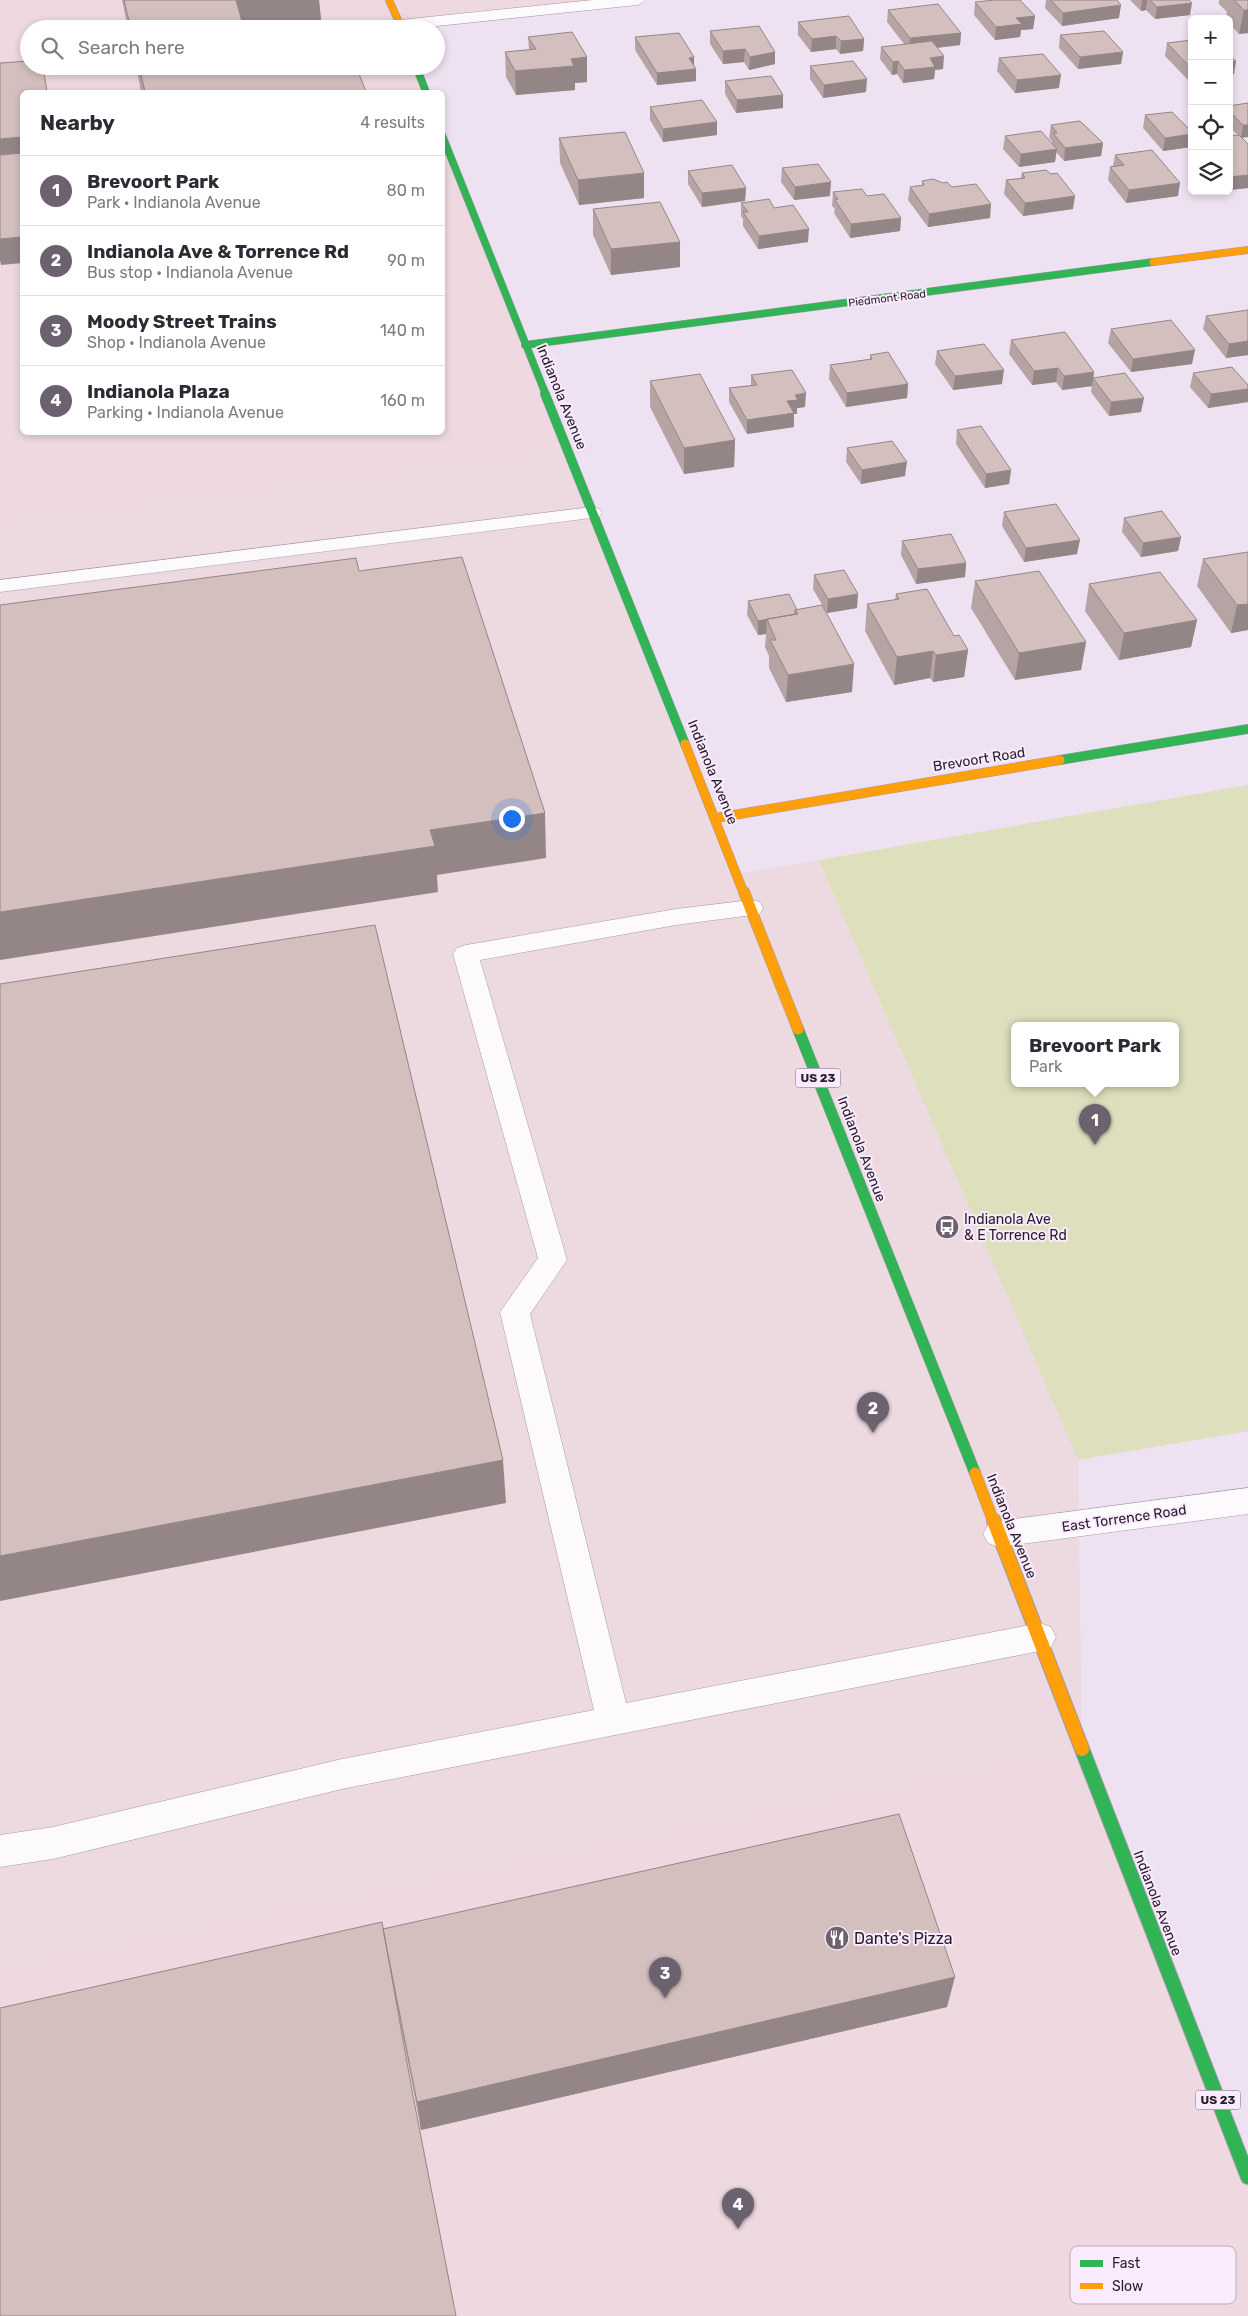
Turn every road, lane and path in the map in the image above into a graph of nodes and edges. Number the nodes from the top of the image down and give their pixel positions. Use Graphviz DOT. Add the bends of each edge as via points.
graph roads {
  1 [pos="389,0"];
  2 [pos="637,0"];
  3 [pos="398,20"];
  4 [pos="445,22"];
  5 [pos="419,75"];
  6 [pos="425,90"];
  7 [pos="445,143"];
  8 [pos="1248,250"];
  9 [pos="525,345"];
  10 [pos="592,513"];
  11 [pos="0,586"];
  12 [pos="1248,729"];
  13 [pos="716,818"];
  14 [pos="751,908"];
  15 [pos="1248,1501"];
  16 [pos="999,1534"];
  17 [pos="1040,1638"];
  18 [pos="613,1720"];
  19 [pos="0,1851"];
  20 [pos="1248,2177"];
  1 -- 3 [label="main road"];
  2 -- 4 [label="street"];
  5 -- 6 [label="main road"];
  7 -- 9 [label="main road, Indianola Avenue / US 23"];
  8 -- 9 [label="main road, Piedmont Road"];
  9 -- 10 [label="main road, Indianola Avenue / US 23"];
  10 -- 11 [label="street"];
  10 -- 13 [label="main road, Indianola Avenue / US 23"];
  12 -- 13 [label="main road, Brevoort Road"];
  13 -- 14 [label="main road, Indianola Avenue / US 23"];
  14 -- 16 [label="main road, Indianola Avenue / US 23"];
  14 -- 18 [label="street" via="466,954 553,1260 515,1312"];
  15 -- 16 [label="street, East Torrence Road"];
  16 -- 17 [label="main road, Indianola Avenue / US 23"];
  17 -- 18 [label="street"];
  17 -- 20 [label="main road, Indianola Avenue / US 23"];
  18 -- 19 [label="street" via="342,1774 53,1843"];
}
